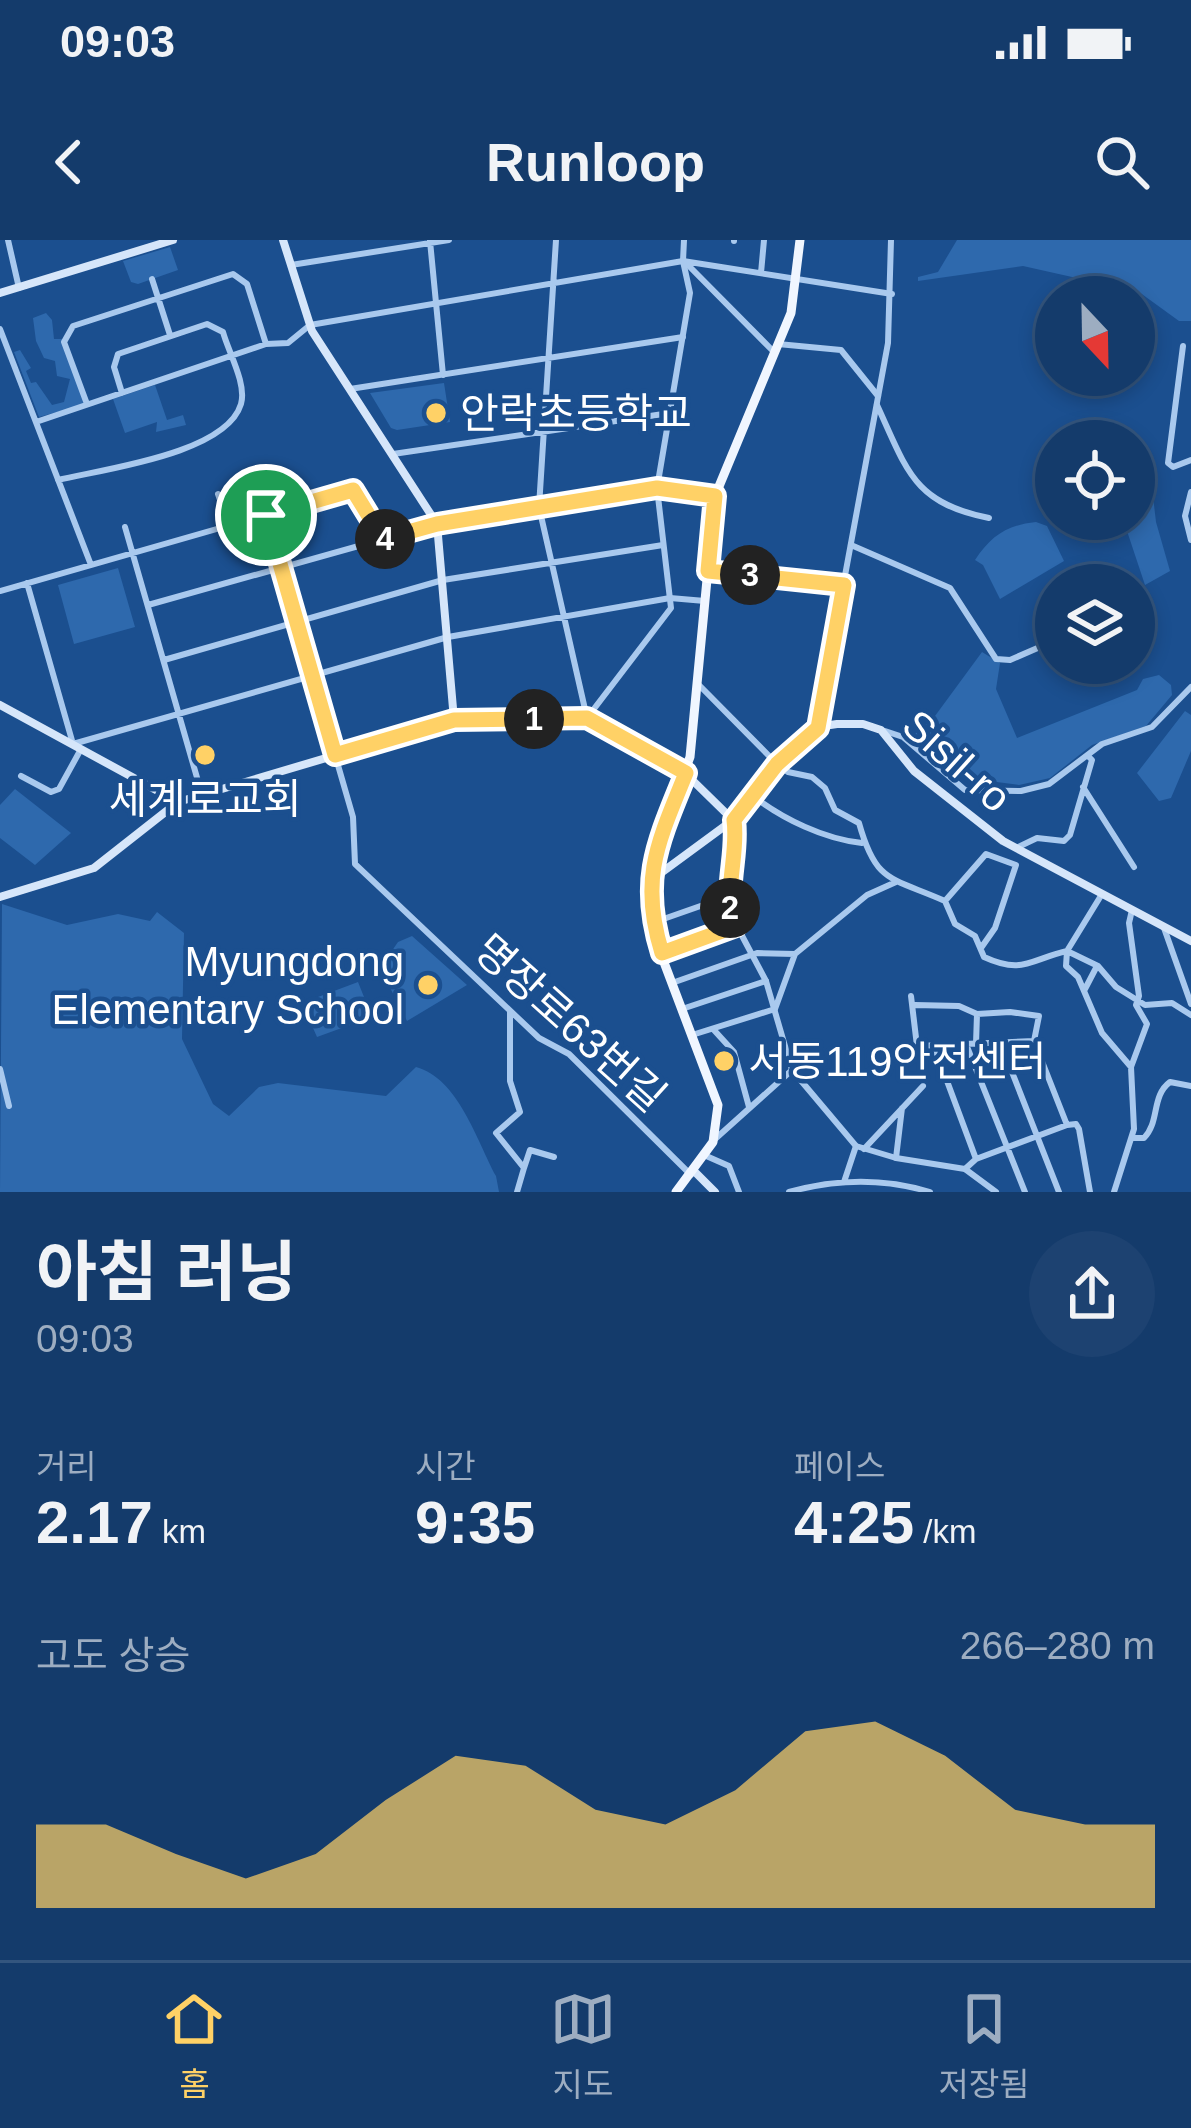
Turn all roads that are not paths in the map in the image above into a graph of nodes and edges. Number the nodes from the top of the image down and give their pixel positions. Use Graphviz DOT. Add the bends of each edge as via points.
graph roads {
  1 [pos="8,240"];
  2 [pos="172,240"];
  3 [pos="283,240"];
  4 [pos="449,240"];
  5 [pos="556,240"];
  6 [pos="684,240"];
  7 [pos="764,240"];
  8 [pos="800,240"];
  9 [pos="891,240"];
  10 [pos="430,242"];
  11 [pos="147,244"];
  12 [pos="683,261"];
  13 [pos="291,265"];
  14 [pos="761,273"];
  15 [pos="797,278"];
  16 [pos="152,279"];
  17 [pos="554,284"];
  18 [pos="19,287"];
  19 [pos="0,293"];
  20 [pos="892,294"];
  21 [pos="159,300"];
  22 [pos="436,304"];
  23 [pos="310,325"];
  24 [pos="0,329"];
  25 [pos="170,335"];
  26 [pos="683,337"];
  27 [pos="266,344"];
  28 [pos="1183,346"];
  29 [pos="776,349"];
  30 [pos="230,356"];
  31 [pos="547,358"];
  32 [pos="442,375"];
  33 [pos="350,389"];
  34 [pos="122,393"];
  35 [pos="878,400"];
  36 [pos="87,404"];
  37 [pos="670,413"];
  38 [pos="36,422"];
  39 [pos="543,432"];
  40 [pos="393,454"];
  41 [pos="1191,460"];
  42 [pos="58,480"];
  43 [pos="657,488"];
  44 [pos="258,489"];
  45 [pos="1191,492"];
  46 [pos="218,494"];
  47 [pos="715,496"];
  48 [pos="539,507"];
  49 [pos="266,515"];
  50 [pos="989,518"];
  51 [pos="437,524"];
  52 [pos="229,526"];
  53 [pos="125,527"];
  54 [pos="383,539"];
  55 [pos="1191,540"];
  56 [pos="851,544"];
  57 [pos="663,545"];
  58 [pos="133,553"];
  59 [pos="551,563"];
  60 [pos="91,565"];
  61 [pos="280,568"];
  62 [pos="708,571"];
  63 [pos="443,580"];
  64 [pos="28,583"];
  65 [pos="844,585"];
  66 [pos="0,591"];
  67 [pos="670,598"];
  68 [pos="705,601"];
  69 [pos="148,604"];
  70 [pos="563,617"];
  71 [pos="297,622"];
  72 [pos="448,637"];
  73 [pos="1035,649"];
  74 [pos="164,660"];
  75 [pos="312,676"];
  76 [pos="697,683"];
  77 [pos="1191,687"];
  78 [pos="0,705"];
  79 [pos="179,714"];
  80 [pos="587,718"];
  81 [pos="454,720"];
  82 [pos="818,728"];
  83 [pos="881,730"];
  84 [pos="77,746"];
  85 [pos="335,755"];
  86 [pos="1089,757"];
  87 [pos="777,764"];
  88 [pos="686,773"];
  89 [pos="21,776"];
  90 [pos="1083,787"];
  91 [pos="202,795"];
  92 [pos="753,796"];
  93 [pos="178,802"];
  94 [pos="734,820"];
  95 [pos="862,843"];
  96 [pos="1016,848"];
  97 [pos="1134,867"];
  98 [pos="649,882"];
  99 [pos="896,882"];
  100 [pos="1102,894"];
  101 [pos="729,896"];
  102 [pos="0,897"];
  103 [pos="945,902"];
  104 [pos="1132,910"];
  105 [pos="652,923"];
  106 [pos="736,926"];
  107 [pos="1163,927"];
  108 [pos="1191,941"];
  109 [pos="981,948"];
  110 [pos="1067,951"];
  111 [pos="662,953"];
  112 [pos="795,954"];
  113 [pos="752,955"];
  114 [pos="1097,966"];
  115 [pos="766,981"];
  116 [pos="672,983"];
  117 [pos="1085,989"];
  118 [pos="1136,999"];
  119 [pos="1191,1004"];
  120 [pos="775,1009"];
  121 [pos="682,1010"];
  122 [pos="510,1012"];
  123 [pos="977,1014"];
  124 [pos="1191,1015"];
  125 [pos="713,1029"];
  126 [pos="692,1035"];
  127 [pos="1034,1041"];
  128 [pos="1000,1043"];
  129 [pos="966,1044"];
  130 [pos="976,1044"];
  131 [pos="934,1046"];
  132 [pos="1131,1067"];
  133 [pos="0,1069"];
  134 [pos="792,1070"];
  135 [pos="923,1086"];
  136 [pos="1191,1086"];
  137 [pos="9,1106"];
  138 [pos="749,1107"];
  139 [pos="902,1108"];
  140 [pos="1067,1125"];
  141 [pos="1037,1136"];
  142 [pos="1132,1138"];
  143 [pos="713,1142"];
  144 [pos="1007,1147"];
  145 [pos="860,1148"];
  146 [pos="704,1155"];
  147 [pos="554,1157"];
  148 [pos="896,1158"];
  149 [pos="976,1159"];
  150 [pos="524,1168"];
  151 [pos="965,1169"];
  152 [pos="693,1173"];
  153 [pos="844,1181"];
  154 [pos="518,1192"];
  155 [pos="676,1192"];
  156 [pos="715,1192"];
  157 [pos="739,1192"];
  158 [pos="789,1192"];
  159 [pos="930,1192"];
  160 [pos="996,1192"];
  161 [pos="1024,1192"];
  162 [pos="1059,1192"];
  163 [pos="1090,1192"];
  164 [pos="1114,1192"];
  1 -- 18 [label="street"];
  2 -- 11 [label="main road"];
  3 -- 13 [label="main road"];
  4 -- 10 [label="street"];
  5 -- 17 [label="street"];
  6 -- 12 [label="street"];
  7 -- 14 [label="street"];
  8 -- 15 [label="main road"];
  9 -- 20 [label="street"];
  10 -- 13 [label="street"];
  10 -- 22 [label="street"];
  11 -- 18 [label="main road"];
  12 -- 14 [label="street"];
  12 -- 17 [label="street"];
  12 -- 26 [label="street" via="690,293"];
  12 -- 29 [label="street"];
  13 -- 23 [label="main road"];
  14 -- 15 [label="street"];
  15 -- 20 [label="street"];
  15 -- 29 [label="main road"];
  16 -- 21 [label="street"];
  17 -- 22 [label="street"];
  17 -- 31 [label="street"];
  18 -- 19 [label="main road"];
  20 -- 35 [label="street"];
  21 -- 25 [label="street"];
  21 -- 27 [label="street" via="241,277"];
  21 -- 36 [label="street" via="68,330 64,342"];
  22 -- 23 [label="street"];
  22 -- 32 [label="street"];
  23 -- 27 [label="street" via="288,343"];
  23 -- 33 [label="main road"];
  24 -- 38 [label="street"];
  25 -- 30 [label="street" via="214,325"];
  25 -- 34 [label="street" via="114,359"];
  26 -- 31 [label="street"];
  26 -- 37 [label="street"];
  27 -- 30 [label="street"];
  28 -- 41 [label="street" via="1168,463"];
  29 -- 35 [label="street" via="841,350"];
  29 -- 47 [label="main road"];
  30 -- 34 [label="street"];
  30 -- 42 [label="street" via="241,405 209,438"];
  31 -- 32 [label="street"];
  31 -- 39 [label="street"];
  32 -- 33 [label="street"];
  33 -- 40 [label="main road"];
  34 -- 36 [label="street"];
  35 -- 50 [label="street" via="914,482 952,510"];
  35 -- 56 [label="street"];
  36 -- 38 [label="street"];
  37 -- 39 [label="street"];
  37 -- 43 [label="street"];
  38 -- 42 [label="street"];
  39 -- 40 [label="street"];
  39 -- 48 [label="street"];
  40 -- 51 [label="main road"];
  42 -- 60 [label="street"];
  43 -- 47 [label="street"];
  43 -- 48 [label="street"];
  43 -- 57 [label="street"];
  44 -- 49 [label="street, 명장로63번길"];
  45 -- 55 [label="street"];
  46 -- 52 [label="street"];
  47 -- 62 [label="main road"];
  48 -- 51 [label="street"];
  48 -- 59 [label="street"];
  49 -- 52 [label="street"];
  49 -- 54 [label="street" via="353,490"];
  49 -- 61 [label="street, 명장로63번길"];
  51 -- 54 [label="street"];
  51 -- 63 [label="main road"];
  52 -- 58 [label="street"];
  53 -- 58 [label="street"];
  54 -- 61 [label="street"];
  56 -- 65 [label="street"];
  56 -- 73 [label="street" via="950,588 996,658"];
  57 -- 59 [label="street"];
  57 -- 67 [label="street"];
  58 -- 60 [label="street"];
  58 -- 69 [label="street"];
  59 -- 63 [label="street"];
  59 -- 70 [label="street"];
  60 -- 64 [label="street"];
  61 -- 69 [label="street"];
  61 -- 71 [label="street, 명장로63번길"];
  62 -- 65 [label="street"];
  62 -- 68 [label="main road"];
  63 -- 71 [label="street"];
  63 -- 72 [label="main road"];
  64 -- 66 [label="street"];
  64 -- 84 [label="street"];
  65 -- 82 [label="street"];
  67 -- 68 [label="street"];
  67 -- 70 [label="street"];
  67 -- 80 [label="street" via="671,608"];
  68 -- 76 [label="main road"];
  69 -- 74 [label="street"];
  70 -- 72 [label="street"];
  70 -- 80 [label="street"];
  71 -- 74 [label="street"];
  71 -- 75 [label="street, 명장로63번길"];
  72 -- 75 [label="street"];
  72 -- 81 [label="main road"];
  74 -- 79 [label="street"];
  75 -- 79 [label="street"];
  75 -- 85 [label="street, 명장로63번길"];
  76 -- 87 [label="street"];
  76 -- 88 [label="main road"];
  77 -- 86 [label="street" via="1151,727 1102,743"];
  78 -- 84 [label="main road"];
  79 -- 84 [label="street"];
  79 -- 91 [label="street"];
  80 -- 81 [label="main road"];
  80 -- 88 [label="main road"];
  81 -- 85 [label="main road"];
  82 -- 83 [label="main road, Sisil-ro"];
  82 -- 87 [label="main road"];
  83 -- 86 [label="street" via="903,737 956,785 978,793 1049,784"];
  83 -- 96 [label="main road, Sisil-ro" via="914,770"];
  84 -- 89 [label="street" via="59,789"];
  84 -- 93 [label="main road"];
  85 -- 91 [label="main road"];
  85 -- 122 [label="street, 명장로63번길" via="353,818 355,865"];
  86 -- 90 [label="street"];
  87 -- 92 [label="main road"];
  87 -- 95 [label="street" via="824,788 835,810 859,823"];
  88 -- 94 [label="main road"];
  88 -- 98 [label="main road"];
  90 -- 96 [label="street" via="1064,841 1037,838"];
  90 -- 97 [label="street"];
  91 -- 93 [label="main road"];
  92 -- 94 [label="main road"];
  92 -- 95 [label="street" via="831,839"];
  93 -- 102 [label="main road" via="112,858 76,877"];
  94 -- 98 [label="main road"];
  94 -- 101 [label="street"];
  95 -- 99 [label="street"];
  96 -- 100 [label="main road, Sisil-ro"];
  98 -- 105 [label="main road"];
  99 -- 103 [label="street"];
  99 -- 112 [label="street" via="867,895"];
  100 -- 104 [label="main road, Sisil-ro"];
  100 -- 110 [label="street"];
  101 -- 105 [label="street"];
  101 -- 106 [label="street"];
  103 -- 109 [label="street"];
  103 -- 109 [label="street" via="986,854 1016,865"];
  104 -- 107 [label="main road, Sisil-ro"];
  104 -- 118 [label="street"];
  105 -- 111 [label="main road"];
  106 -- 111 [label="street"];
  106 -- 113 [label="street"];
  107 -- 108 [label="main road, Sisil-ro"];
  107 -- 119 [label="street"];
  109 -- 110 [label="street" via="987,958 1019,966"];
  110 -- 114 [label="street"];
  110 -- 117 [label="street" via="1066,966"];
  111 -- 116 [label="main road"];
  112 -- 113 [label="street"];
  112 -- 120 [label="street"];
  113 -- 115 [label="street"];
  113 -- 116 [label="street"];
  114 -- 117 [label="street"];
  114 -- 118 [label="street"];
  115 -- 120 [label="street"];
  115 -- 121 [label="street"];
  116 -- 121 [label="main road"];
  117 -- 132 [label="street" via="1102,1033"];
  118 -- 124 [label="street" via="1172,1003"];
  118 -- 132 [label="street" via="1147,1024"];
  120 -- 125 [label="street"];
  120 -- 134 [label="street"];
  121 -- 126 [label="main road"];
  122 -- 150 [label="street" via="520,1112 496,1133"];
  122 -- 152 [label="street, 명장로63번길" via="569,1054"];
  123 -- 127 [label="street" via="1039,1016"];
  123 -- 130 [label="street"];
  123 -- 131 [label="street" via="913,1000 917,1046"];
  125 -- 126 [label="street"];
  125 -- 138 [label="street" via="734,1052"];
  126 -- 143 [label="main road" via="718,1105"];
  127 -- 128 [label="street"];
  127 -- 140 [label="street"];
  128 -- 130 [label="street"];
  128 -- 141 [label="street"];
  129 -- 130 [label="street"];
  129 -- 131 [label="street"];
  129 -- 144 [label="street"];
  131 -- 149 [label="street"];
  132 -- 142 [label="street"];
  133 -- 137 [label="street"];
  134 -- 138 [label="street"];
  134 -- 145 [label="street"];
  135 -- 139 [label="street"];
  136 -- 142 [label="street" via="1165,1085 1150,1133"];
  138 -- 143 [label="street"];
  139 -- 145 [label="street"];
  139 -- 148 [label="street"];
  140 -- 141 [label="street"];
  140 -- 163 [label="street" via="1079,1129"];
  141 -- 144 [label="street"];
  141 -- 162 [label="street"];
  142 -- 164 [label="street"];
  143 -- 146 [label="main road"];
  144 -- 149 [label="street"];
  144 -- 161 [label="street"];
  145 -- 148 [label="street"];
  145 -- 153 [label="street"];
  146 -- 152 [label="main road"];
  146 -- 157 [label="street" via="729,1166"];
  147 -- 150 [label="street" via="530,1150"];
  148 -- 151 [label="street"];
  149 -- 151 [label="street"];
  150 -- 154 [label="street"];
  151 -- 160 [label="street"];
  152 -- 155 [label="main road"];
  152 -- 156 [label="main road"];
  153 -- 158 [label="street"];
  153 -- 159 [label="street"];
}
